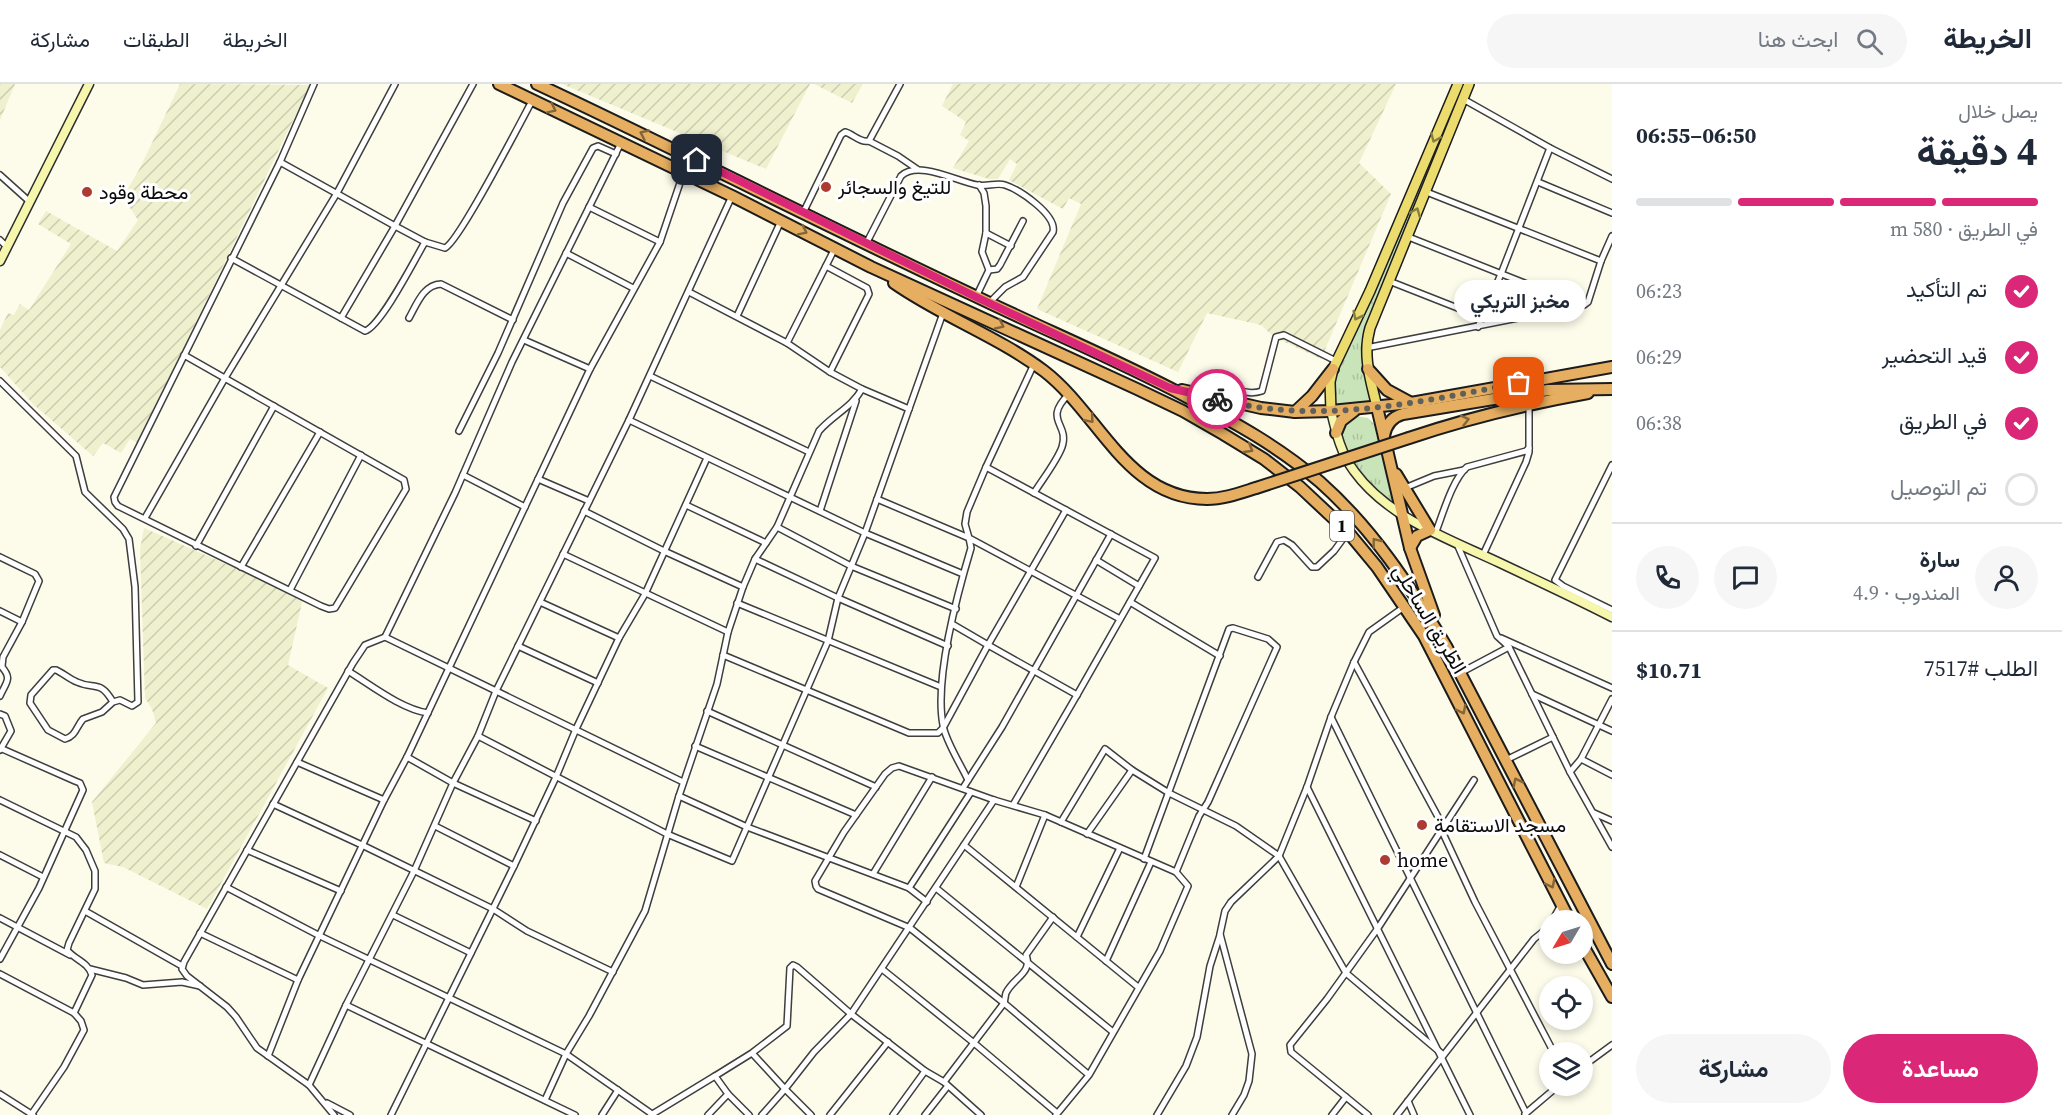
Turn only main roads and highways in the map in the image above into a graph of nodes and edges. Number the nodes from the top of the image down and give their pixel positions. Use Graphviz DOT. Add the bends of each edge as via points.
graph roads {
  1 [pos="499,84"];
  2 [pos="537,84"];
  3 [pos="1458,84"];
  4 [pos="1469,84"];
  5 [pos="1413,188"];
  6 [pos="1424,191"];
  7 [pos="872,267"];
  8 [pos="1334,365"];
  9 [pos="1612,367"];
  10 [pos="1368,369"];
  11 [pos="1170,388"];
  12 [pos="1612,389"];
  13 [pos="1411,403"];
  14 [pos="1377,407"];
  15 [pos="1357,410"];
  16 [pos="1332,411"];
  17 [pos="1295,412"];
  18 [pos="1336,433"];
  19 [pos="1384,436"];
  20 [pos="1392,466"];
  21 [pos="1410,548"];
  22 [pos="1446,646"];
  23 [pos="1564,910"];
  24 [pos="1596,934"];
  25 [pos="1612,945"];
  26 [pos="1593,963"];
  27 [pos="1612,964"];
  28 [pos="1612,996"];
  1 -- 7 [label="highway, one-way"];
  11 -- 2 [label="highway, الطريق الساحلي, one-way"];
  3 -- 5 [label="main road, one-way"];
  4 -- 6 [label="main road"];
  5 -- 6 [label="main road"];
  5 -- 8 [label="main road, one-way"];
  10 -- 6 [label="main road, one-way" via="1366,348 1370,328"];
  7 -- 12 [label="highway, one-way, bridge" via="1044,371 1069,394 1119,455 1148,481 1185,497 1233,496 1459,421 1529,403"];
  7 -- 23 [label="highway, الطريق الساحلي / 1, one-way" via="1165,402 1264,459 1300,487 1348,532 1406,606"];
  8 -- 16 [label="main road" via="1330,382"];
  8 -- 17 [label="highway"];
  9 -- 13 [label="highway, الطريق الساحلي"];
  10 -- 13 [label="highway" via="1386,390"];
  10 -- 14 [label="main road"];
  11 -- 17 [label="highway, الطريق الساحلي"];
  22 -- 11 [label="highway, الطريق الساحلي / 1, one-way" via="1400,572 1345,505 1259,436"];
  12 -- 19 [label="highway" via="1548,390 1403,414 1392,419"];
  13 -- 14 [label="highway, الطريق الساحلي"];
  14 -- 15 [label="highway, الطريق الساحلي"];
  14 -- 19 [label="highway"];
  15 -- 16 [label="highway, الطريق الساحلي"];
  15 -- 18 [label="highway" via="1341,421"];
  16 -- 17 [label="highway, الطريق الساحلي"];
  19 -- 20 [label="highway"];
  20 -- 21 [label="highway"];
  20 -- 21 [label="highway" via="1433,532 1417,536"];
  21 -- 22 [label="highway"];
  24 -- 22 [label="highway, الطريق الساحلي / 1, one-way"];
  24 -- 25 [label="highway"];
  24 -- 27 [label="highway, الطريق الساحلي / 1"];
  26 -- 28 [label="highway"];
}
